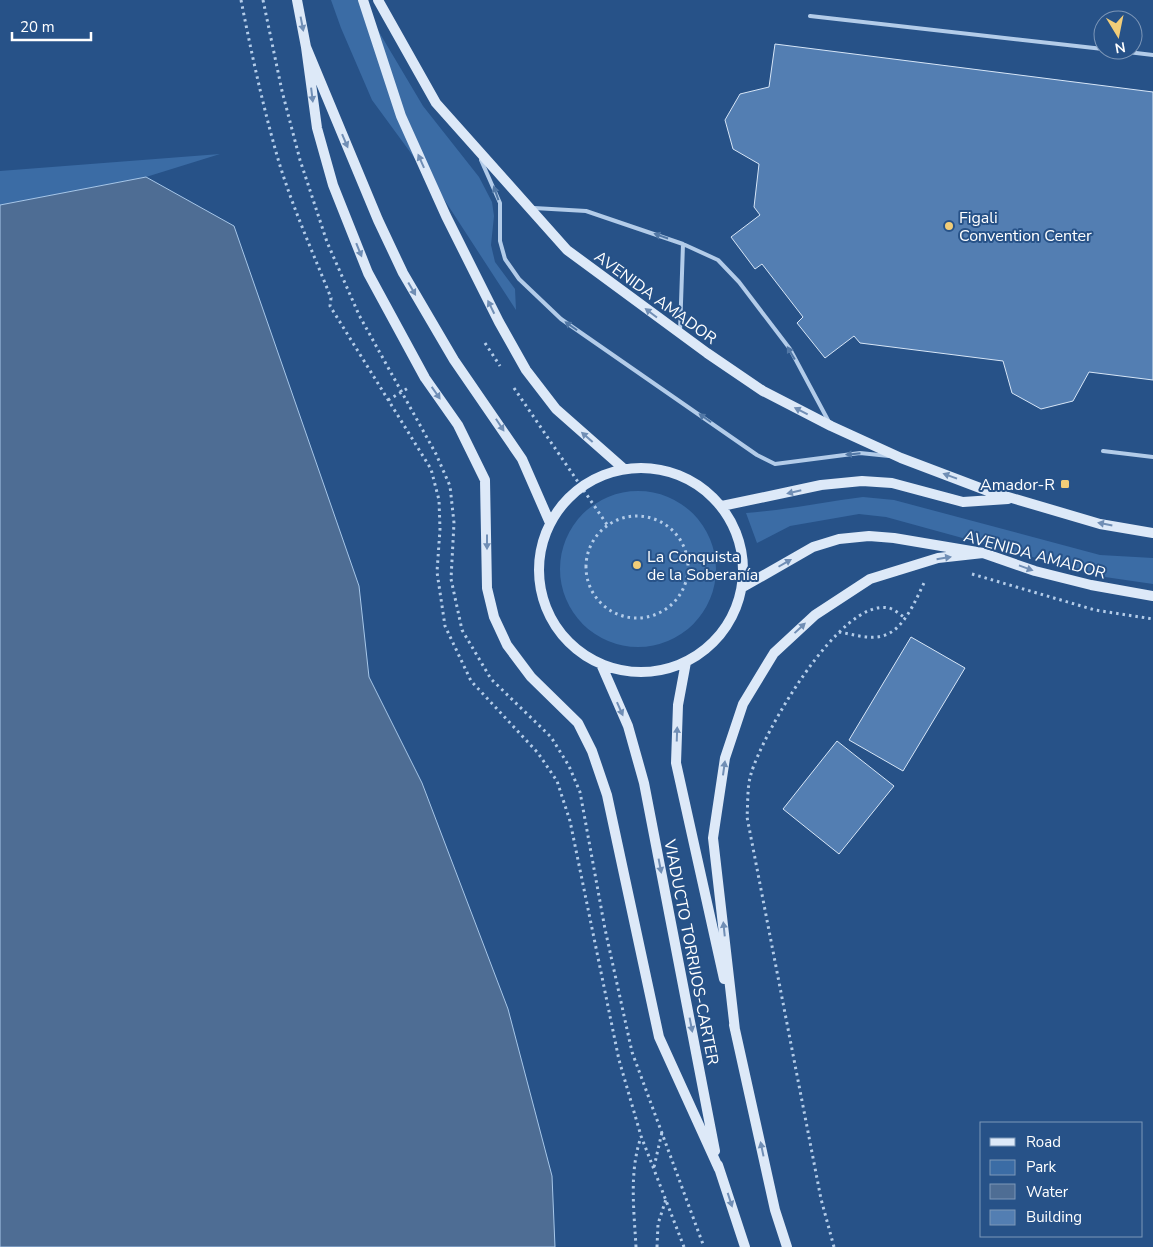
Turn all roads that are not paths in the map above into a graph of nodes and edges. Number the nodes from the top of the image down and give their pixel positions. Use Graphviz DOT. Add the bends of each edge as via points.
graph roads {
  1 [pos="297,0"];
  2 [pos="364,0"];
  3 [pos="378,0"];
  4 [pos="810,16"];
  5 [pos="306,47"];
  6 [pos="1093,48"];
  7 [pos="474,147"];
  8 [pos="528,208"];
  9 [pos="683,244"];
  10 [pos="680,334"];
  11 [pos="831,426"];
  12 [pos="1103,451"];
  13 [pos="1153,457"];
  14 [pos="901,458"];
  15 [pos="624,469"];
  16 [pos="1014,498"];
  17 [pos="722,506"];
  18 [pos="550,523"];
  19 [pos="1153,533"];
  20 [pos="983,553"];
  21 [pos="742,587"];
  22 [pos="1153,596"];
  23 [pos="686,662"];
  24 [pos="601,664"];
  25 [pos="735,1030"];
  26 [pos="718,1169"];
  27 [pos="745,1247"];
  28 [pos="788,1247"];
  1 -- 5 [label="main road, one-way"];
  15 -- 2 [label="main road, one-way" via="556,409 526,370 499,322 401,116"];
  3 -- 7 [label="main road, AVENIDA AMADOR" via="436,103"];
  4 -- 6 [label="lane"];
  5 -- 18 [label="main road, one-way" via="403,273 454,360 522,459"];
  5 -- 26 [label="main road, one-way" via="317,128 333,185 368,274 425,378 458,425 485,480 487,588 494,617 507,644 531,678 578,723 592,750 607,795 659,1037"];
  7 -- 8 [label="main road, AVENIDA AMADOR"];
  14 -- 7 [label="lane, one-way" via="860,453 775,464 561,319 519,279 504,259 500,241 500,202"];
  9 -- 8 [label="lane, one-way" via="586,211"];
  10 -- 8 [label="main road, AVENIDA AMADOR, one-way" via="567,250"];
  9 -- 10 [label="lane"];
  11 -- 9 [label="lane, one-way" via="790,349 739,282 718,260"];
  11 -- 10 [label="main road, AVENIDA AMADOR, one-way" via="763,391"];
  11 -- 14 [label="main road, AVENIDA AMADOR"];
  12 -- 13 [label="lane"];
  16 -- 14 [label="main road, AVENIDA AMADOR, one-way"];
  15 -- 17 [label="main road" via="660,469 694,482"];
  15 -- 18 [label="main road" via="594,479 568,498"];
  16 -- 17 [label="main road, AVENIDA AMADOR, one-way" via="964,502 892,483 862,481 821,485"];
  19 -- 16 [label="main road, AVENIDA AMADOR, one-way" via="1100,524"];
  17 -- 21 [label="main road" via="736,530 744,558"];
  18 -- 24 [label="main road" via="541,546 541,594 549,616 562,636"];
  21 -- 20 [label="main road, AVENIDA AMADOR, one-way" via="813,547 839,539 894,538"];
  20 -- 22 [label="main road, AVENIDA AMADOR, one-way" via="1034,571"];
  25 -- 20 [label="main road, one-way" via="713,838 725,758 743,704 774,653 815,615 870,579 938,558"];
  21 -- 23 [label="main road" via="735,610 723,631 706,649"];
  23 -- 24 [label="main road" via="658,670 629,671"];
  25 -- 23 [label="main road, VIADUCTO TORRIJOS-CARTER, one-way" via="676,763 678,705"];
  24 -- 26 [label="main road, VIADUCTO TORRIJOS-CARTER, one-way" via="628,726 644,784"];
  28 -- 25 [label="main road, VIADUCTO TORRIJOS-CARTER, one-way" via="776,1210"];
  26 -- 27 [label="main road, VIADUCTO TORRIJOS-CARTER, one-way"];
}
